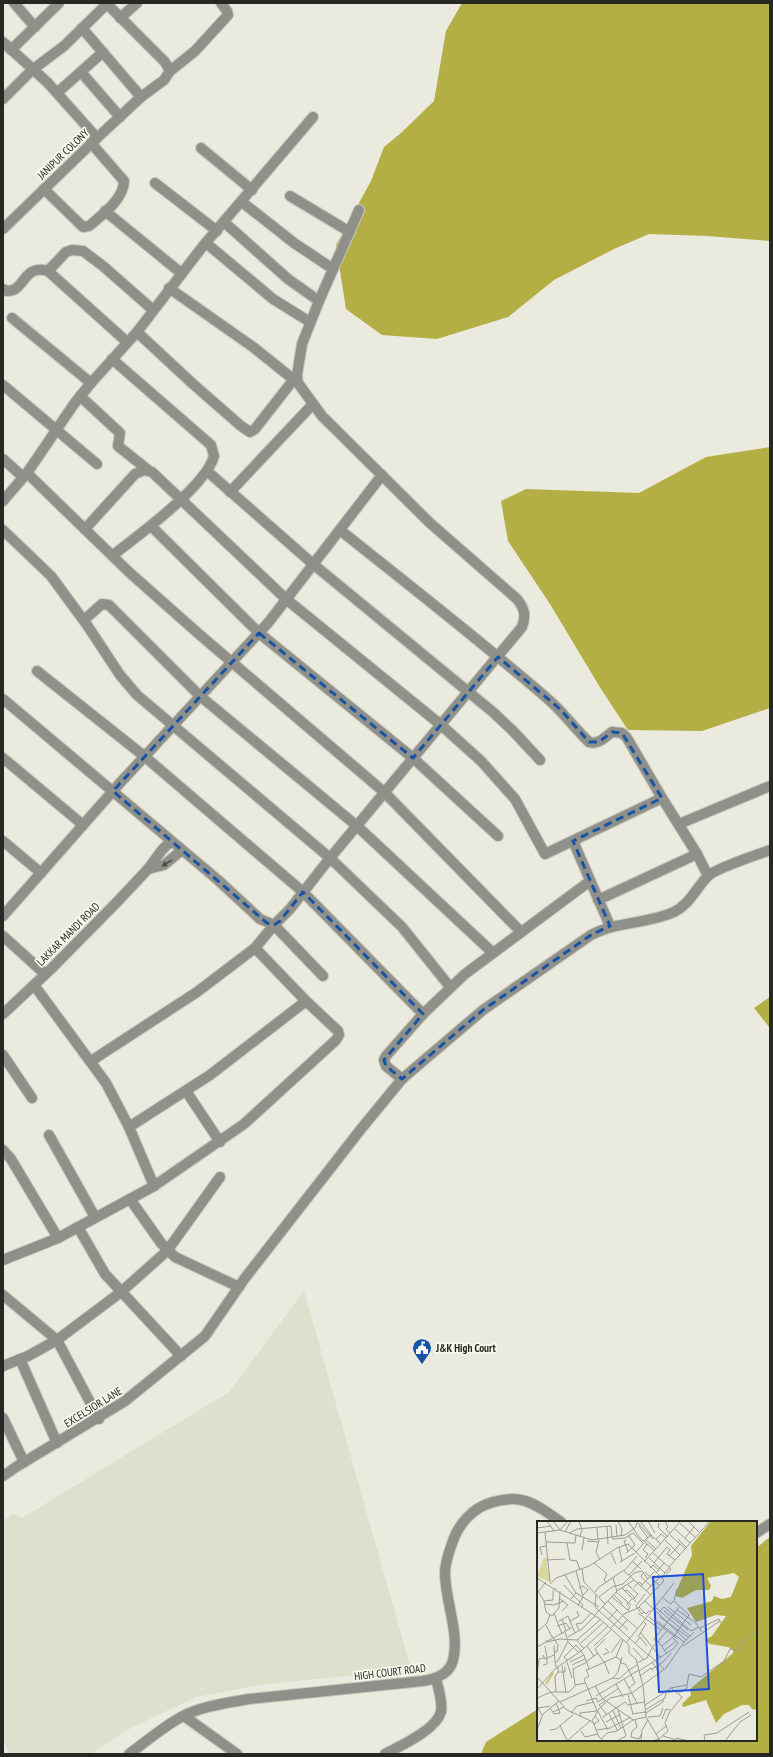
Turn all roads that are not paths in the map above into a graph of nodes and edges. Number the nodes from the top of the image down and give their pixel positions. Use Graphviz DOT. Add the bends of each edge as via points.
graph roads {
  1 [pos="14,3"];
  2 [pos="137,3"];
  3 [pos="221,3"];
  4 [pos="56,4"];
  5 [pos="106,4"];
  6 [pos="120,18"];
  7 [pos="35,27"];
  8 [pos="82,28"];
  9 [pos="3,42"];
  10 [pos="11,50"];
  11 [pos="103,52"];
  12 [pos="32,70"];
  13 [pos="170,71"];
  14 [pos="81,72"];
  15 [pos="57,93"];
  16 [pos="142,97"];
  17 [pos="3,99"];
  18 [pos="120,117"];
  19 [pos="313,117"];
  20 [pos="94,140"];
  21 [pos="201,148"];
  22 [pos="155,183"];
  23 [pos="44,189"];
  24 [pos="252,190"];
  25 [pos="290,196"];
  26 [pos="242,202"];
  27 [pos="359,210"];
  28 [pos="105,211"];
  29 [pos="224,222"];
  30 [pos="3,229"];
  31 [pos="216,231"];
  32 [pos="350,232"];
  33 [pos="206,243"];
  34 [pos="333,269"];
  35 [pos="48,271"];
  36 [pos="182,273"];
  37 [pos="170,288"];
  38 [pos="3,289"];
  39 [pos="319,301"];
  40 [pos="153,310"];
  41 [pos="12,318"];
  42 [pos="310,322"];
  43 [pos="137,332"];
  44 [pos="127,342"];
  45 [pos="112,359"];
  46 [pos="296,381"];
  47 [pos="91,383"];
  48 [pos="3,385"];
  49 [pos="80,396"];
  50 [pos="313,404"];
  51 [pos="56,431"];
  52 [pos="3,459"];
  53 [pos="97,464"];
  54 [pos="148,470"];
  55 [pos="207,471"];
  56 [pos="25,475"];
  57 [pos="382,475"];
  58 [pos="230,492"];
  59 [pos="182,499"];
  60 [pos="3,501"];
  61 [pos="151,526"];
  62 [pos="85,529"];
  63 [pos="3,530"];
  64 [pos="340,530"];
  65 [pos="113,555"];
  66 [pos="314,564"];
  67 [pos="286,599"];
  68 [pos="84,620"];
  69 [pos="259,632"];
  70 [pos="498,657"];
  71 [pos="231,662"];
  72 [pos="37,671"];
  73 [pos="468,692"];
  74 [pos="200,696"];
  75 [pos="3,699"];
  76 [pos="173,725"];
  77 [pos="441,725"];
  78 [pos="144,756"];
  79 [pos="3,758"];
  80 [pos="413,758"];
  81 [pos="540,760"];
  82 [pos="770,786"];
  83 [pos="114,791"];
  84 [pos="384,792"];
  85 [pos="662,798"];
  86 [pos="679,824"];
  87 [pos="83,825"];
  88 [pos="357,826"];
  89 [pos="498,836"];
  90 [pos="3,841"];
  91 [pos="171,841"];
  92 [pos="573,841"];
  93 [pos="182,850"];
  94 [pos="770,850"];
  95 [pos="697,854"];
  96 [pos="330,858"];
  97 [pos="148,869"];
  98 [pos="40,873"];
  99 [pos="708,876"];
  100 [pos="590,881"];
  101 [pos="303,892"];
  102 [pos="598,900"];
  103 [pos="3,916"];
  104 [pos="274,925"];
  105 [pos="610,926"];
  106 [pos="521,932"];
  107 [pos="3,936"];
  108 [pos="256,948"];
  109 [pos="493,952"];
  110 [pos="45,974"];
  111 [pos="323,976"];
  112 [pos="34,986"];
  113 [pos="450,987"];
  114 [pos="306,1001"];
  115 [pos="5,1008"];
  116 [pos="423,1014"];
  117 [pos="3,1055"];
  118 [pos="91,1062"];
  119 [pos="402,1079"];
  120 [pos="186,1092"];
  121 [pos="32,1098"];
  122 [pos="129,1127"];
  123 [pos="49,1135"];
  124 [pos="220,1142"];
  125 [pos="3,1150"];
  126 [pos="7,1162"];
  127 [pos="220,1177"];
  128 [pos="154,1186"];
  129 [pos="130,1199"];
  130 [pos="95,1217"];
  131 [pos="78,1227"];
  132 [pos="58,1238"];
  133 [pos="168,1251"];
  134 [pos="3,1260"];
  135 [pos="239,1287"];
  136 [pos="120,1292"];
  137 [pos="3,1295"];
  138 [pos="57,1340"];
  139 [pos="181,1356"];
  140 [pos="20,1359"];
  141 [pos="3,1366"];
  142 [pos="3,1418"];
  143 [pos="99,1419"];
  144 [pos="57,1443"];
  145 [pos="24,1462"];
  146 [pos="3,1476"];
  147 [pos="560,1521"];
  148 [pos="770,1524"];
  149 [pos="757,1532"];
  150 [pos="436,1678"];
  151 [pos="184,1716"];
  152 [pos="129,1754"];
  153 [pos="237,1754"];
  154 [pos="385,1754"];
  1 -- 7 [label="street"];
  2 -- 6 [label="street"];
  3 -- 13 [label="street, JANIPUR COLONY" via="228,15 195,51"];
  4 -- 7 [label="street"];
  5 -- 6 [label="street"];
  5 -- 8 [label="street"];
  6 -- 13 [label="street" via="165,62"];
  7 -- 10 [label="street"];
  8 -- 11 [label="street"];
  8 -- 12 [label="street" via="64,46"];
  9 -- 10 [label="street"];
  10 -- 12 [label="street"];
  11 -- 14 [label="street"];
  11 -- 16 [label="street"];
  12 -- 15 [label="street"];
  12 -- 17 [label="street"];
  13 -- 16 [label="street, JANIPUR COLONY" via="164,80"];
  14 -- 15 [label="street"];
  14 -- 18 [label="street"];
  15 -- 20 [label="street"];
  16 -- 18 [label="street, JANIPUR COLONY"];
  18 -- 20 [label="street, JANIPUR COLONY"];
  19 -- 24 [label="street"];
  20 -- 23 [label="street, JANIPUR COLONY"];
  20 -- 28 [label="street" via="124,181 123,191"];
  21 -- 24 [label="street"];
  22 -- 31 [label="street"];
  23 -- 28 [label="street" via="83,227 89,226"];
  23 -- 30 [label="street, JANIPUR COLONY"];
  24 -- 26 [label="street"];
  25 -- 32 [label="street"];
  26 -- 29 [label="street"];
  26 -- 34 [label="street" via="294,243"];
  27 -- 32 [label="street"];
  28 -- 36 [label="street"];
  29 -- 31 [label="street"];
  29 -- 39 [label="street" via="288,279"];
  31 -- 33 [label="street"];
  32 -- 34 [label="street"];
  33 -- 36 [label="street"];
  33 -- 42 [label="street" via="273,299"];
  34 -- 39 [label="street"];
  35 -- 38 [label="street" via="32,271 15,290"];
  35 -- 40 [label="street" via="66,252 83,250"];
  35 -- 44 [label="street"];
  36 -- 37 [label="street"];
  37 -- 40 [label="street"];
  37 -- 46 [label="street"];
  39 -- 42 [label="street"];
  40 -- 43 [label="street"];
  41 -- 47 [label="street"];
  42 -- 46 [label="street" via="302,344"];
  43 -- 44 [label="street"];
  43 -- 46 [label="street" via="248,431 255,429"];
  44 -- 45 [label="street"];
  45 -- 47 [label="street"];
  45 -- 55 [label="street" via="211,446 214,456"];
  46 -- 50 [label="street"];
  47 -- 49 [label="street"];
  48 -- 51 [label="street"];
  49 -- 51 [label="street"];
  49 -- 54 [label="street" via="120,433 120,448"];
  50 -- 57 [label="street"];
  50 -- 58 [label="street"];
  51 -- 53 [label="street"];
  51 -- 56 [label="street"];
  52 -- 56 [label="street"];
  54 -- 59 [label="street"];
  54 -- 62 [label="street" via="135,474"];
  55 -- 58 [label="street"];
  55 -- 59 [label="street"];
  56 -- 60 [label="street"];
  56 -- 62 [label="street"];
  57 -- 64 [label="street"];
  57 -- 70 [label="street" via="430,523 521,603 525,611 522,627"];
  58 -- 66 [label="street"];
  59 -- 61 [label="street"];
  59 -- 67 [label="street"];
  61 -- 65 [label="street"];
  61 -- 69 [label="street"];
  62 -- 65 [label="street"];
  63 -- 68 [label="street" via="51,576"];
  64 -- 66 [label="street"];
  64 -- 70 [label="street"];
  65 -- 71 [label="street"];
  66 -- 67 [label="street"];
  66 -- 73 [label="street"];
  67 -- 69 [label="street"];
  67 -- 77 [label="street"];
  68 -- 74 [label="street" via="102,604 109,605"];
  68 -- 76 [label="street" via="129,686"];
  69 -- 71 [label="street"];
  69 -- 80 [label="street"];
  70 -- 73 [label="street"];
  70 -- 85 [label="street" via="560,709 589,742 599,742 612,732 622,733"];
  71 -- 74 [label="street"];
  71 -- 84 [label="street"];
  72 -- 78 [label="street"];
  73 -- 77 [label="street"];
  73 -- 81 [label="street" via="513,731"];
  74 -- 76 [label="street"];
  74 -- 88 [label="street"];
  75 -- 83 [label="street"];
  76 -- 78 [label="street"];
  76 -- 96 [label="street"];
  77 -- 80 [label="street"];
  77 -- 92 [label="street" via="506,788 521,808 545,854"];
  78 -- 83 [label="street"];
  78 -- 101 [label="street"];
  79 -- 87 [label="street"];
  80 -- 84 [label="street"];
  80 -- 89 [label="street"];
  82 -- 86 [label="street"];
  83 -- 87 [label="street"];
  83 -- 91 [label="street"];
  84 -- 88 [label="street"];
  84 -- 106 [label="street"];
  85 -- 86 [label="street"];
  85 -- 92 [label="street"];
  86 -- 95 [label="street"];
  87 -- 98 [label="street"];
  88 -- 96 [label="street"];
  88 -- 109 [label="street"];
  90 -- 98 [label="street"];
  91 -- 93 [label="street"];
  91 -- 97 [label="street, LAKKAR MANDI ROAD"];
  92 -- 100 [label="street"];
  93 -- 97 [label="street, one-way" via="164,865"];
  93 -- 104 [label="street" via="260,919"];
  94 -- 99 [label="street"];
  95 -- 99 [label="street"];
  95 -- 102 [label="street"];
  96 -- 101 [label="street"];
  96 -- 113 [label="street" via="402,927"];
  97 -- 110 [label="street, LAKKAR MANDI ROAD"];
  98 -- 103 [label="street"];
  99 -- 105 [label="street, EXCELSIOR LANE" via="689,901 674,912"];
  100 -- 102 [label="street"];
  100 -- 106 [label="street"];
  101 -- 104 [label="street"];
  101 -- 116 [label="street"];
  102 -- 105 [label="street"];
  104 -- 108 [label="street"];
  104 -- 111 [label="street"];
  105 -- 119 [label="street, EXCELSIOR LANE" via="591,935 483,1010"];
  106 -- 109 [label="street"];
  107 -- 110 [label="street"];
  108 -- 114 [label="street"];
  108 -- 118 [label="street" via="197,992"];
  109 -- 113 [label="street"];
  110 -- 112 [label="street, LAKKAR MANDI ROAD"];
  112 -- 115 [label="street, LAKKAR MANDI ROAD"];
  112 -- 118 [label="street"];
  113 -- 116 [label="street"];
  114 -- 120 [label="street"];
  114 -- 124 [label="street" via="328,1020 339,1035 244,1124"];
  116 -- 119 [label="street" via="384,1060 386,1066"];
  117 -- 121 [label="street"];
  118 -- 122 [label="street" via="114,1096"];
  119 -- 135 [label="street, EXCELSIOR LANE"];
  120 -- 122 [label="street"];
  120 -- 124 [label="street"];
  122 -- 128 [label="street"];
  123 -- 130 [label="street"];
  124 -- 128 [label="street"];
  125 -- 126 [label="street"];
  126 -- 132 [label="street"];
  127 -- 133 [label="street"];
  128 -- 129 [label="street"];
  129 -- 130 [label="street"];
  129 -- 133 [label="street"];
  130 -- 131 [label="street"];
  131 -- 132 [label="street"];
  131 -- 136 [label="street" via="100,1266"];
  132 -- 134 [label="street"];
  133 -- 135 [label="street" via="185,1263"];
  133 -- 136 [label="street"];
  135 -- 139 [label="street, EXCELSIOR LANE" via="214,1324"];
  136 -- 138 [label="street"];
  136 -- 139 [label="street"];
  137 -- 138 [label="street"];
  138 -- 140 [label="street"];
  138 -- 143 [label="street"];
  139 -- 143 [label="street, EXCELSIOR LANE" via="125,1402"];
  140 -- 141 [label="street"];
  140 -- 144 [label="street"];
  142 -- 145 [label="street"];
  143 -- 144 [label="street, EXCELSIOR LANE"];
  144 -- 145 [label="street, EXCELSIOR LANE"];
  145 -- 146 [label="street, EXCELSIOR LANE"];
  147 -- 150 [label="street, HIGH COURT ROAD" via="531,1502 512,1497 482,1506 464,1521 450,1551 445,1572 454,1636 453,1662 447,1671"];
  148 -- 149 [label="street"];
  150 -- 151 [label="street, HIGH COURT ROAD" via="423,1682 249,1699"];
  150 -- 154 [label="street" via="441,1701 437,1719 417,1736"];
  151 -- 152 [label="street, HIGH COURT ROAD"];
  151 -- 153 [label="street"];
}
